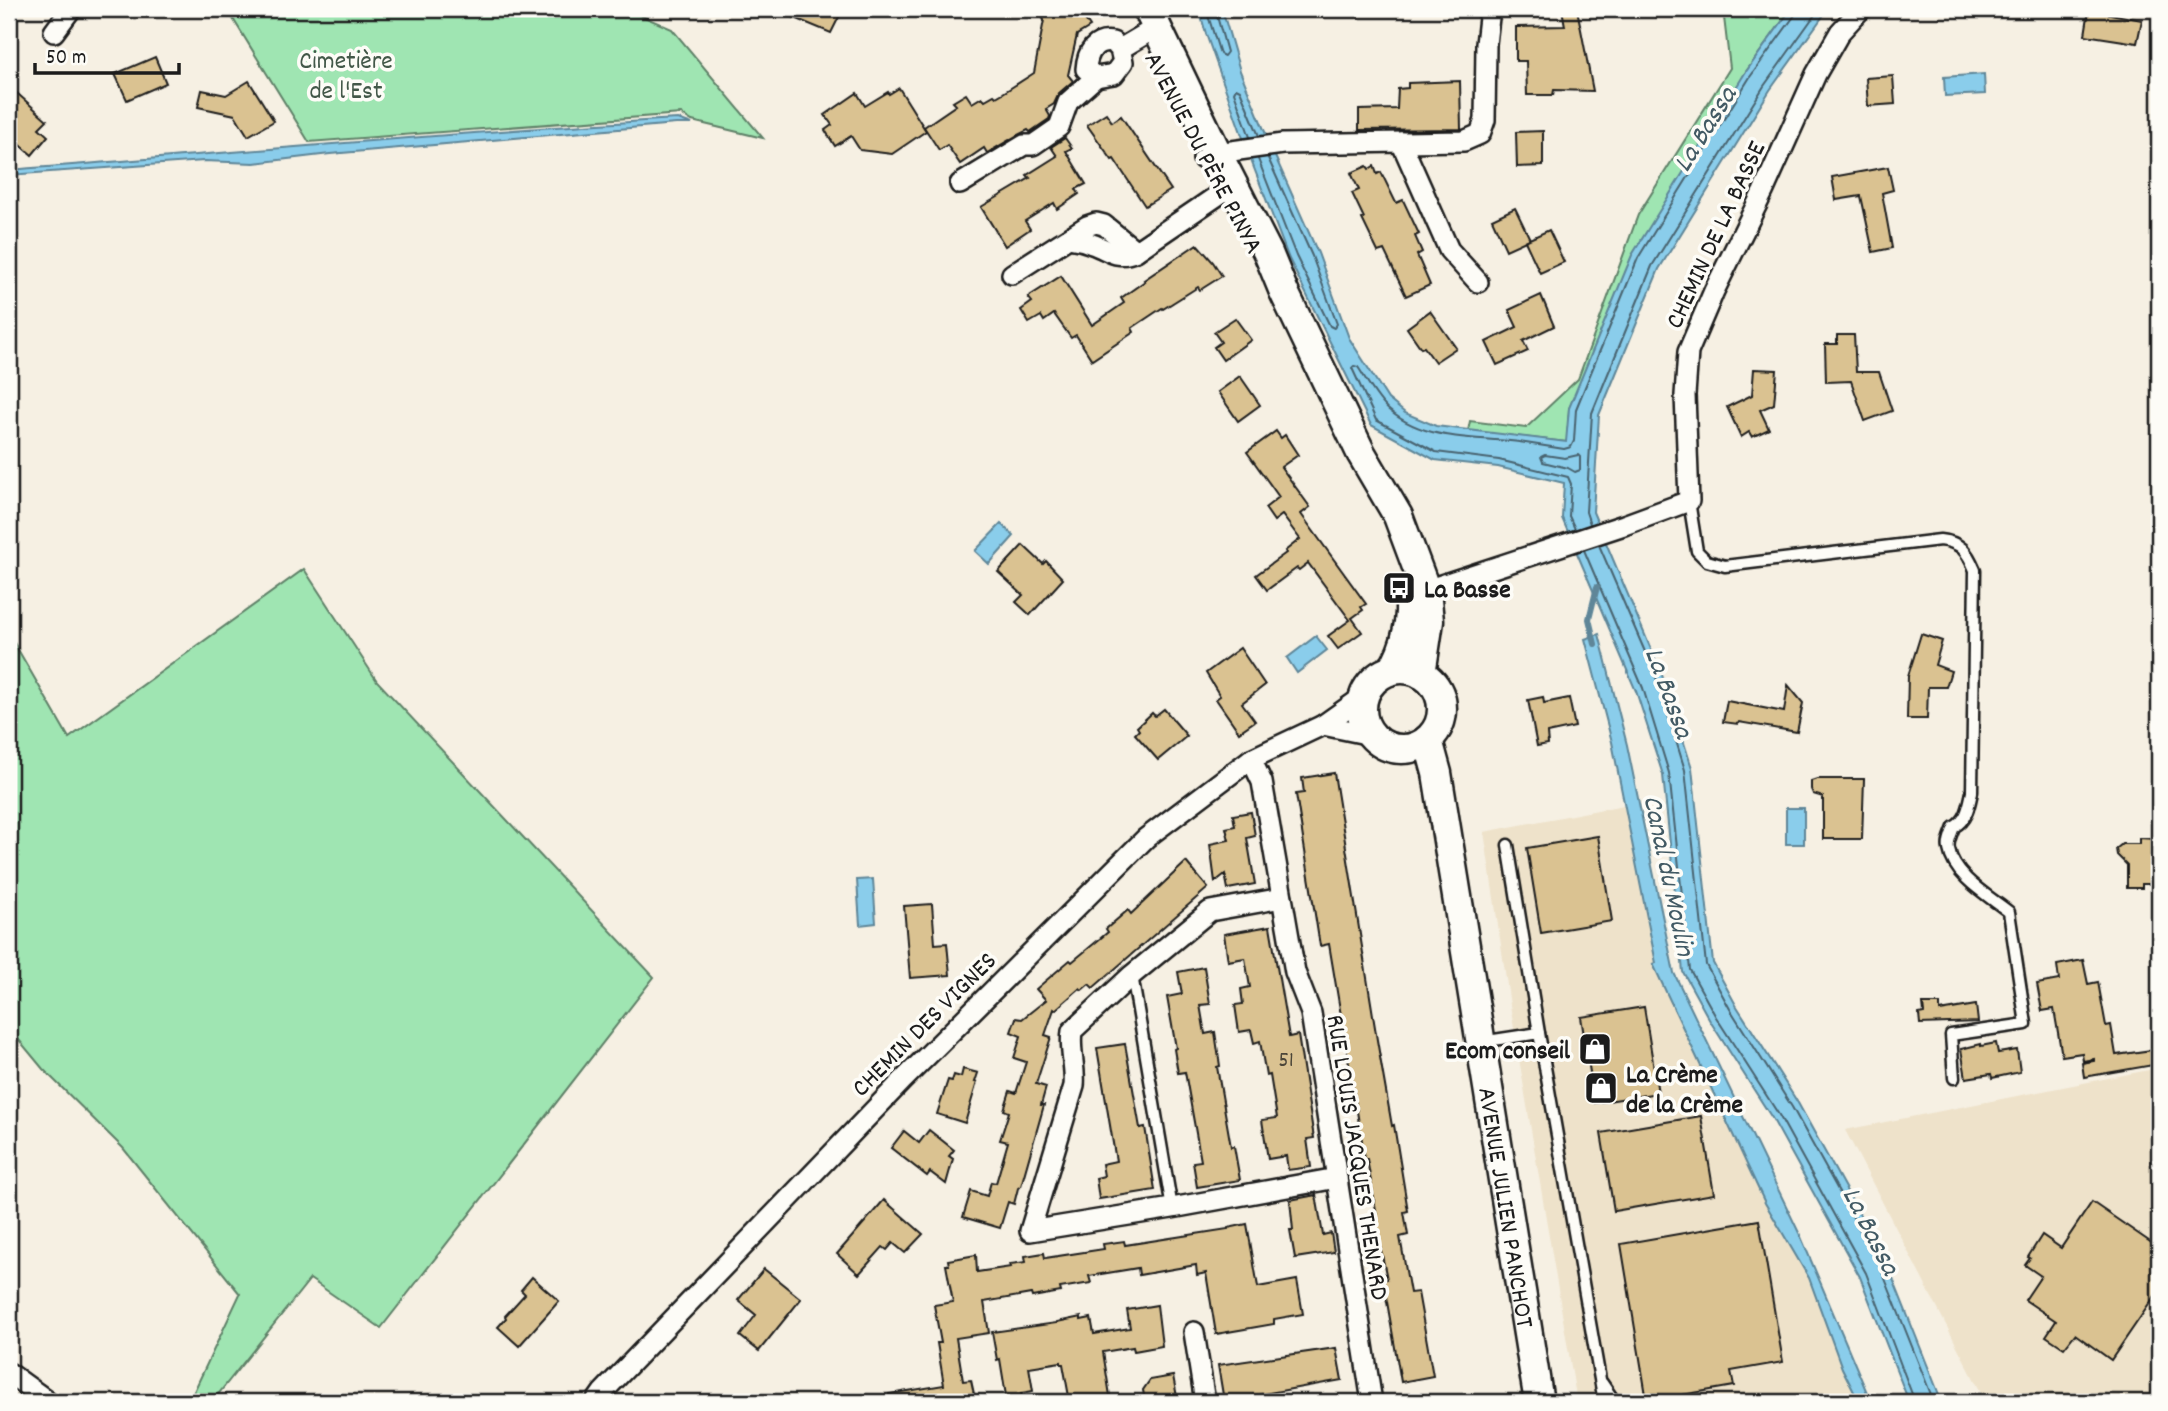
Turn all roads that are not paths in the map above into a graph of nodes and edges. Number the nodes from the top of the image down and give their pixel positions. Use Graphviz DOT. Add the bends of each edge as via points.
graph roads {
  1 [pos="71,9"];
  2 [pos="1130,9"];
  3 [pos="1490,9"];
  4 [pos="1861,9"];
  5 [pos="1142,30"];
  6 [pos="54,32"];
  7 [pos="1401,142"];
  8 [pos="1218,154"];
  9 [pos="960,184"];
  10 [pos="1226,189"];
  11 [pos="1012,274"];
  12 [pos="1478,282"];
  13 [pos="1689,501"];
  14 [pos="1418,593"];
  15 [pos="1392,670"];
  16 [pos="1421,674"];
  17 [pos="1364,696"];
  18 [pos="1323,725"];
  19 [pos="1371,735"];
  20 [pos="1419,744"];
  21 [pos="1251,759"];
  22 [pos="1508,845"];
  23 [pos="1282,898"];
  24 [pos="1132,975"];
  25 [pos="1539,1033"];
  26 [pos="1480,1042"];
  27 [pos="1954,1078"];
  28 [pos="1337,1178"];
  29 [pos="1172,1208"];
  30 [pos="1194,1332"];
  31 [pos="9,1373"];
  32 [pos="1600,1379"];
  33 [pos="49,1402"];
  34 [pos="596,1402"];
  35 [pos="1205,1402"];
  36 [pos="1372,1402"];
  37 [pos="1539,1402"];
  38 [pos="1604,1402"];
  39 [pos="1615,1402"];
  1 -- 6 [label="street"];
  2 -- 5 [label="main road, AVENUE DU PÈRE PINYA"];
  3 -- 7 [label="street" via="1485,120 1480,134 1464,141"];
  4 -- 13 [label="street, CHEMIN DE LA BASSE" via="1840,32 1816,74 1688,352"];
  5 -- 8 [label="main road, AVENUE DU PÈRE PINYA"];
  5 -- 9 [label="street" via="1114,74 1096,77 1068,102 1059,127"];
  7 -- 8 [label="street" via="1283,144"];
  7 -- 12 [label="street" via="1449,250"];
  8 -- 10 [label="main road, AVENUE DU PÈRE PINYA"];
  10 -- 11 [label="street" via="1136,251 1096,223"];
  10 -- 14 [label="main road, AVENUE DU PÈRE PINYA" via="1268,253 1361,453 1406,577"];
  13 -- 14 [label="street"];
  13 -- 27 [label="lane" via="1697,551 1707,561 1725,566 1940,540 1952,541 1969,556 1975,570 1972,792 1948,848 1978,891 2009,912 2026,1024 1951,1035"];
  14 -- 15 [label="main road, AVENUE DU PÈRE PINYA"];
  14 -- 16 [label="main road, AVENUE DU PÈRE PINYA" via="1429,621"];
  15 -- 16 [label="main road"];
  15 -- 17 [label="main road" via="1374,680"];
  16 -- 20 [label="main road" via="1432,682 1442,705 1436,730"];
  17 -- 18 [label="street, CHEMIN DES VIGNES"];
  17 -- 19 [label="main road" via="1364,724"];
  18 -- 19 [label="street"];
  18 -- 21 [label="street, CHEMIN DES VIGNES"];
  19 -- 20 [label="main road" via="1389,747"];
  20 -- 26 [label="main road, AVENUE JULIEN PANCHOT" via="1424,779 1448,848"];
  21 -- 23 [label="street, RUE LOUIS JACQUES THENARD" via="1262,782"];
  21 -- 34 [label="street, CHEMIN DES VIGNES" via="1146,838 892,1091"];
  22 -- 25 [label="lane"];
  23 -- 24 [label="street" via="1210,911"];
  23 -- 28 [label="street, RUE LOUIS JACQUES THENARD" via="1295,972 1311,1013"];
  24 -- 29 [label="lane"];
  24 -- 29 [label="street" via="1072,1031 1076,1072 1030,1231"];
  25 -- 26 [label="lane"];
  25 -- 32 [label="lane"];
  26 -- 37 [label="main road, AVENUE JULIEN PANCHOT"];
  28 -- 29 [label="street"];
  28 -- 36 [label="street, RUE LOUIS JACQUES THENARD"];
  30 -- 35 [label="street"];
  31 -- 33 [label="street"];
  32 -- 38 [label="lane"];
  32 -- 39 [label="lane"];
}
